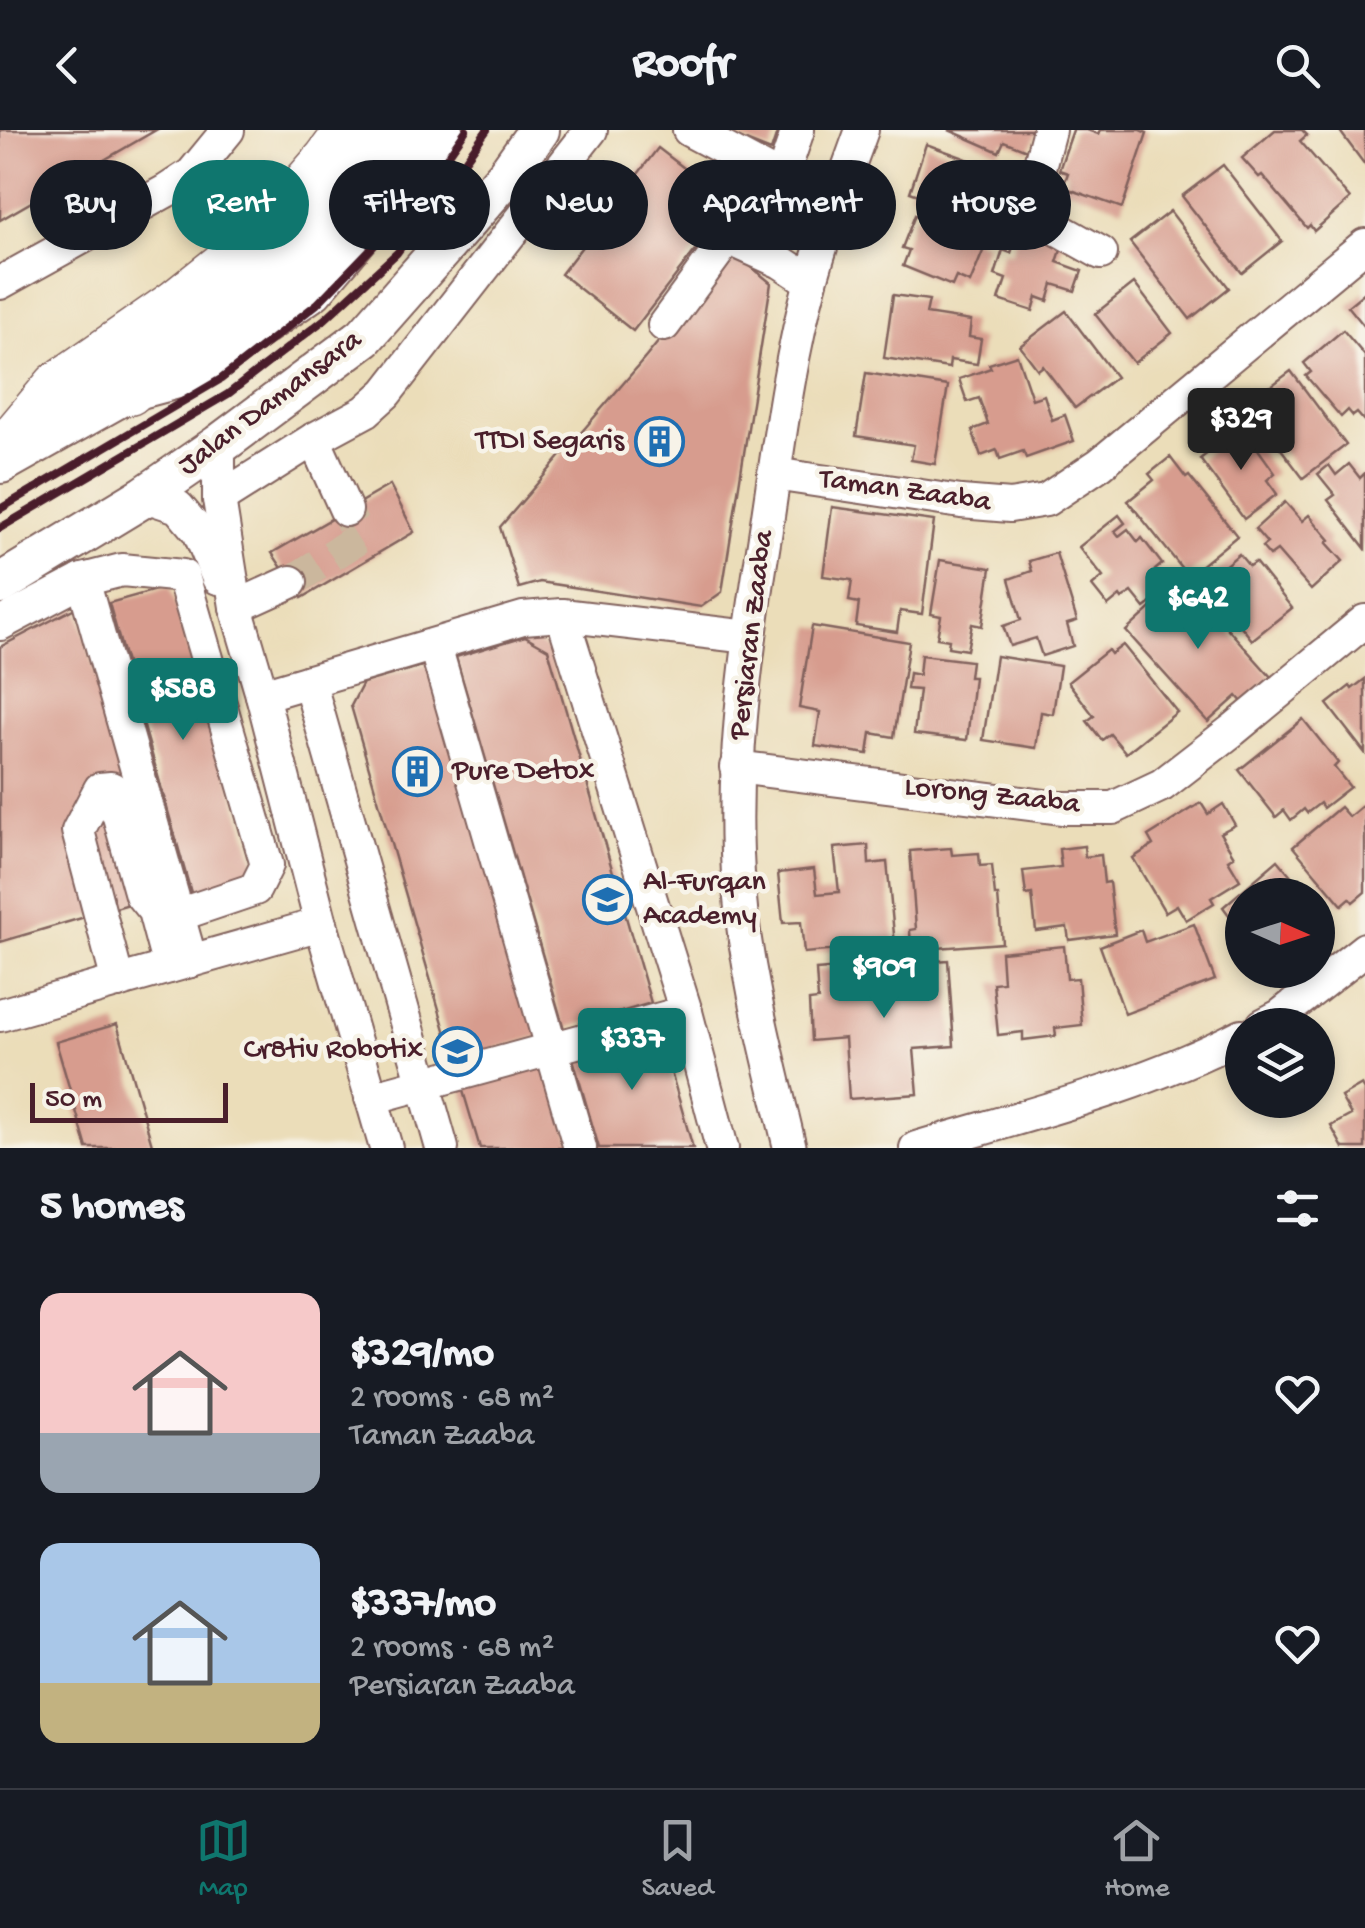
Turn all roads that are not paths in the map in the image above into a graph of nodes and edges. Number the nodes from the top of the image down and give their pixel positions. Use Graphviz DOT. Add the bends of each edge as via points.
graph roads {
  1 [pos="228,130"];
  2 [pos="350,130"];
  3 [pos="405,130"];
  4 [pos="443,130"];
  5 [pos="539,130"];
  6 [pos="591,130"];
  7 [pos="689,130"];
  8 [pos="798,130"];
  9 [pos="862,130"];
  10 [pos="1049,130"];
  11 [pos="745,160"];
  12 [pos="788,160"];
  13 [pos="851,160"];
  14 [pos="1365,244"];
  15 [pos="820,250"];
  16 [pos="1102,254"];
  17 [pos="810,281"];
  18 [pos="0,283"];
  19 [pos="664,326"];
  20 [pos="129,391"];
  21 [pos="314,439"];
  22 [pos="218,445"];
  23 [pos="0,455"];
  24 [pos="0,463"];
  25 [pos="774,474"];
  26 [pos="145,496"];
  27 [pos="219,499"];
  28 [pos="346,510"];
  29 [pos="83,580"];
  30 [pos="291,582"];
  31 [pos="0,584"];
  32 [pos="229,599"];
  33 [pos="191,602"];
  34 [pos="562,615"];
  35 [pos="1365,620"];
  36 [pos="0,624"];
  37 [pos="749,638"];
  38 [pos="435,646"];
  39 [pos="309,680"];
  40 [pos="262,695"];
  41 [pos="736,767"];
  42 [pos="178,915"];
  43 [pos="320,924"];
  44 [pos="1365,949"];
  45 [pos="180,964"];
  46 [pos="118,982"];
  47 [pos="1290,1008"];
  48 [pos="686,1012"];
  49 [pos="0,1015"];
  50 [pos="1225,1044"];
  51 [pos="551,1049"];
  52 [pos="424,1085"];
  53 [pos="371,1098"];
  54 [pos="386,1148"];
  55 [pos="442,1148"];
  56 [pos="580,1148"];
  57 [pos="722,1148"];
  58 [pos="790,1148"];
  59 [pos="916,1148"];
  1 -- 18 [label="street" via="192,174"];
  2 -- 23 [label="highway" via="264,234 58,386"];
  3 -- 20 [label="highway" via="288,266 170,350"];
  4 -- 20 [label="main road" via="313,290 189,375"];
  5 -- 22 [label="main road, Jalan Damansara" via="508,175 364,337"];
  6 -- 21 [label="street" via="386,393 366,412"];
  7 -- 11 [label="street"];
  8 -- 12 [label="street"];
  9 -- 13 [label="street, Persiaran Zaaba"];
  10 -- 16 [label="street" via="1030,197 1056,228"];
  14 -- 25 [label="street, Taman Zaaba" via="1100,464 1046,500 1010,506 960,502"];
  15 -- 17 [label="street, Persiaran Zaaba"];
  17 -- 19 [label="street" via="728,238"];
  17 -- 25 [label="street, Persiaran Zaaba"];
  20 -- 24 [label="main road"];
  21 -- 27 [label="street"];
  21 -- 28 [label="street"];
  22 -- 26 [label="main road, Jalan Damansara"];
  22 -- 27 [label="street"];
  25 -- 37 [label="street, Persiaran Zaaba"];
  26 -- 31 [label="main road, Jalan Damansara"];
  26 -- 32 [label="street" via="178,507 199,532"];
  27 -- 32 [label="street"];
  29 -- 33 [label="street" via="122,570 183,576"];
  29 -- 36 [label="street"];
  29 -- 42 [label="street"];
  30 -- 32 [label="street"];
  32 -- 33 [label="street"];
  32 -- 40 [label="street"];
  33 -- 42 [label="street" via="267,865 255,890"];
  34 -- 37 [label="street"];
  34 -- 38 [label="street" via="523,618"];
  34 -- 48 [label="street"];
  35 -- 41 [label="street, Lorong Zaaba" via="1162,784 1113,808 1062,808"];
  37 -- 41 [label="street, Persiaran Zaaba"];
  38 -- 39 [label="street"];
  38 -- 51 [label="street"];
  39 -- 40 [label="street"];
  39 -- 52 [label="street"];
  40 -- 43 [label="street"];
  41 -- 58 [label="street, Persiaran Zaaba" via="748,965"];
  42 -- 45 [label="street"];
  43 -- 45 [label="street"];
  43 -- 53 [label="street"];
  44 -- 47 [label="street"];
  45 -- 46 [label="street"];
  45 -- 46 [label="street" via="142,895 110,788 100,789 78,831"];
  46 -- 49 [label="street"];
  48 -- 51 [label="street"];
  48 -- 57 [label="street"];
  50 -- 59 [label="street" via="1141,1080"];
  51 -- 52 [label="street"];
  51 -- 56 [label="street"];
  52 -- 53 [label="street"];
  52 -- 55 [label="street"];
  53 -- 54 [label="street"];
}
